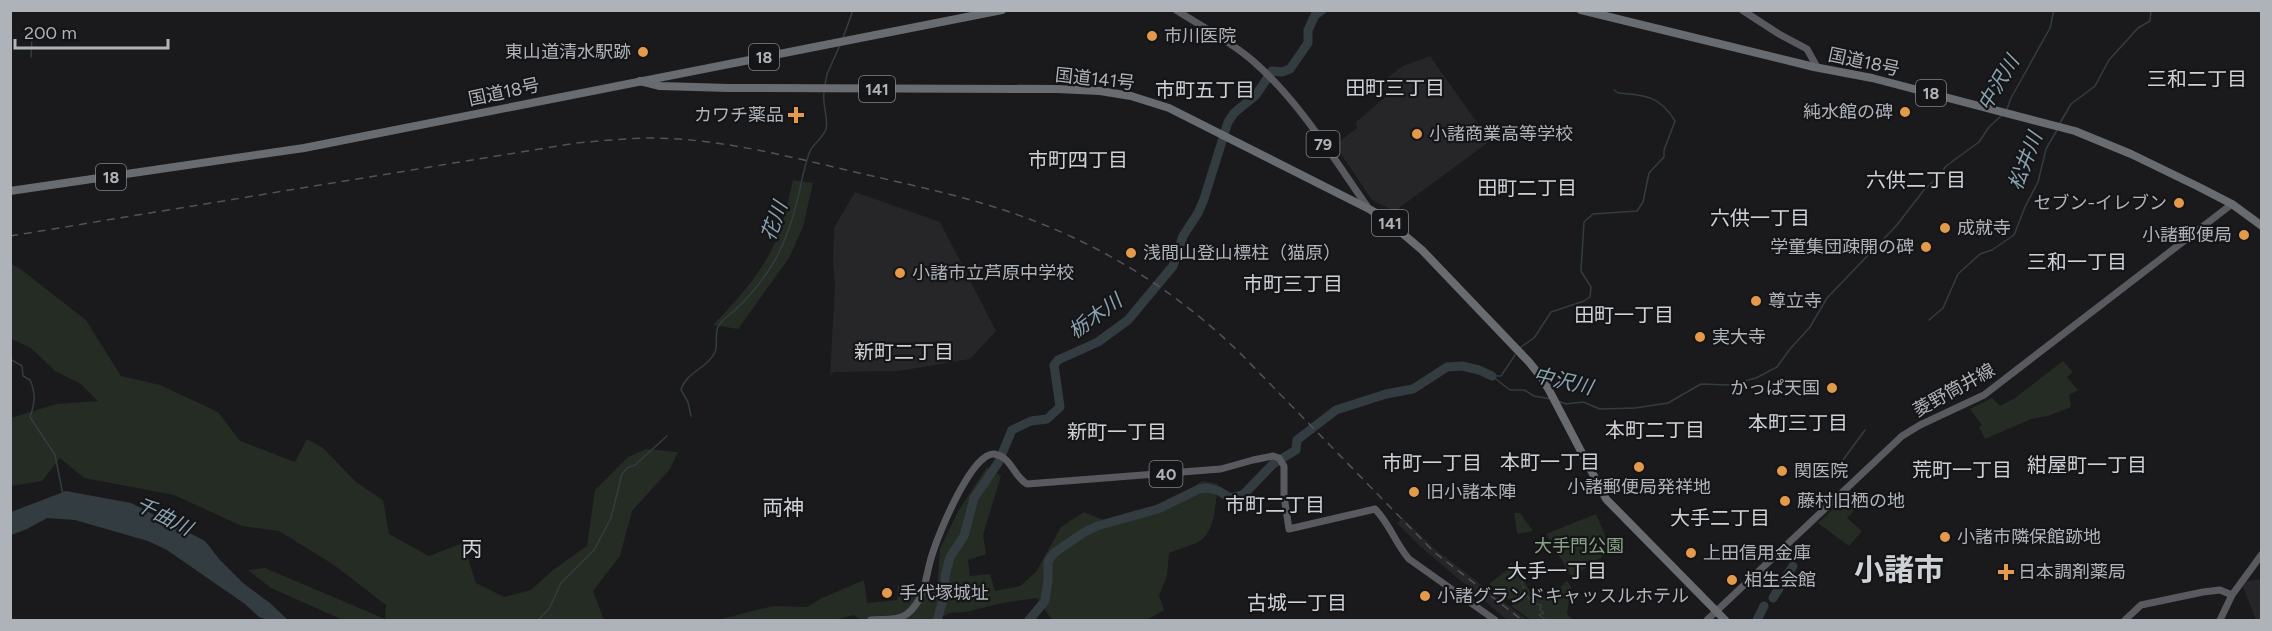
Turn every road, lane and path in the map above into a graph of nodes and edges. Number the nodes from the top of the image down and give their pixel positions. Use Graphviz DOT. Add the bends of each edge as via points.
graph roads {
  1 [pos="1002,10"];
  2 [pos="1176,10"];
  3 [pos="1581,10"];
  4 [pos="1742,10"];
  5 [pos="1817,68"];
  6 [pos="672,74"];
  7 [pos="640,81"];
  8 [pos="671,86"];
  9 [pos="10,191"];
  10 [pos="2232,204"];
  11 [pos="1369,209"];
  12 [pos="2262,226"];
  13 [pos="2262,554"];
  14 [pos="2232,595"];
  15 [pos="1717,611"];
  16 [pos="871,621"];
  17 [pos="1495,621"];
  18 [pos="1707,621"];
  19 [pos="1725,621"];
  20 [pos="2125,621"];
  21 [pos="2220,621"];
  1 -- 6 [label="highway, 国道18号 / 18"];
  2 -- 11 [label="main road, 79" via="1245,55 1274,81"];
  3 -- 5 [label="highway, 国道18号 / 18"];
  4 -- 5 [label="main road" via="1808,49"];
  5 -- 10 [label="highway, 国道18号 / 18" via="1872,78 2075,131"];
  6 -- 7 [label="highway, 国道18号 / 18"];
  6 -- 8 [label="highway"];
  7 -- 8 [label="highway, 国道141号 / 141"];
  7 -- 9 [label="highway, 国道18号 / 18" via="304,148"];
  8 -- 11 [label="highway, 国道141号 / 141" via="1057,89 1131,96 1169,108"];
  10 -- 12 [label="highway, 国道18号 / 18"];
  10 -- 15 [label="main road, 菱野筒井線" via="1984,395 1902,436"];
  11 -- 15 [label="highway, 国道141号 / 141" via="1422,250 1542,377 1606,499"];
  13 -- 14 [label="main road"];
  14 -- 20 [label="main road" via="2220,590 2141,605"];
  14 -- 21 [label="main road"];
  15 -- 18 [label="main road, 菱野筒井線"];
  15 -- 19 [label="highway, 国道141号 / 141"];
  16 -- 17 [label="main road, 40" via="899,618 917,603 926,585 932,554 960,490 973,469 992,454 1008,461 1027,484 1211,470 1273,456 1284,466 1289,529 1375,509 1408,559"];
}
